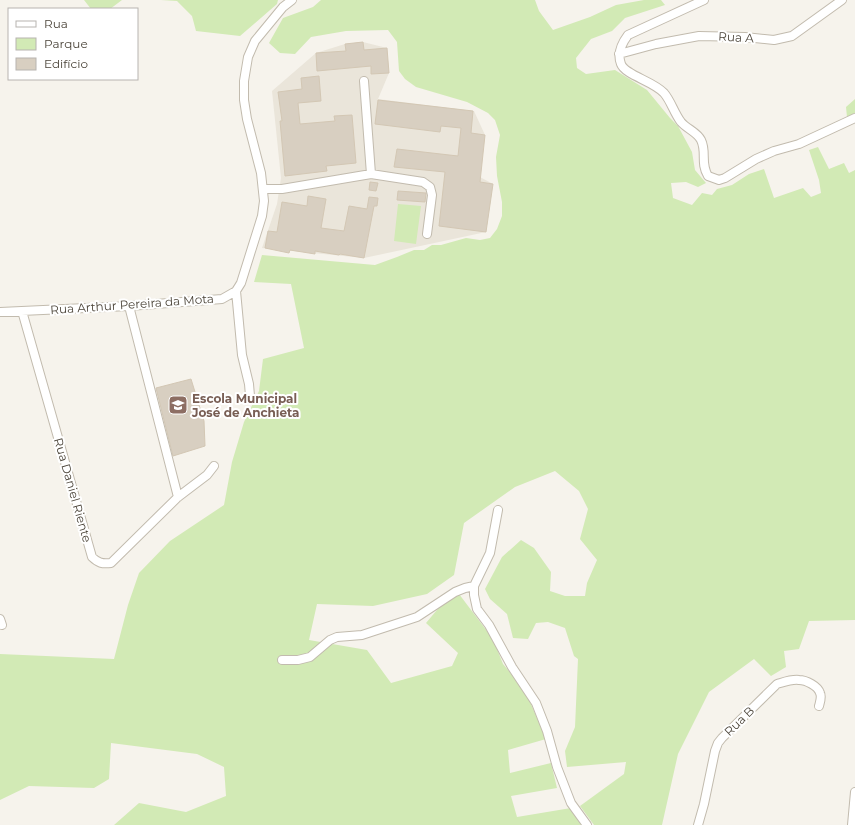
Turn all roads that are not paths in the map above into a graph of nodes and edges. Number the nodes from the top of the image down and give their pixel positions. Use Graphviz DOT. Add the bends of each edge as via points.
graph roads {
  1 [pos="292,0"];
  2 [pos="704,0"];
  3 [pos="842,0"];
  4 [pos="619,54"];
  5 [pos="364,81"];
  6 [pos="855,118"];
  7 [pos="371,174"];
  8 [pos="264,188"];
  9 [pos="427,234"];
  10 [pos="236,291"];
  11 [pos="129,306"];
  12 [pos="22,311"];
  13 [pos="0,312"];
  14 [pos="250,396"];
  15 [pos="214,466"];
  16 [pos="178,497"];
  17 [pos="498,510"];
  18 [pos="474,586"];
  19 [pos="282,660"];
  20 [pos="819,706"];
  21 [pos="855,792"];
  22 [pos="587,825"];
  23 [pos="698,825"];
  24 [pos="852,825"];
  1 -- 8 [label="street" via="255,41 248,57 244,81 247,120"];
  2 -- 4 [label="street" via="628,35"];
  3 -- 4 [label="street, Rua A" via="792,36 783,39 699,36"];
  4 -- 6 [label="street" via="623,68 651,82 662,91 681,121 698,135 703,146 703,169 713,179 726,178 774,151 799,144"];
  5 -- 7 [label="street"];
  7 -- 8 [label="street" via="282,189"];
  7 -- 9 [label="street" via="420,181 430,187 432,195"];
  8 -- 10 [label="street" via="262,216 241,283"];
  10 -- 11 [label="street, Rua Arthur Pereira da Mota" via="222,299"];
  10 -- 14 [label="street" via="242,355"];
  11 -- 12 [label="street, Rua Arthur Pereira da Mota"];
  11 -- 16 [label="street"];
  12 -- 13 [label="street, Rua Arthur Pereira da Mota"];
  12 -- 16 [label="street, Rua Daniel Riente" via="92,557 96,562 111,563"];
  15 -- 16 [label="street, Rua Daniel Riente" via="207,475"];
  17 -- 18 [label="street" via="490,553"];
  18 -- 19 [label="street" via="455,592 417,617 362,635 337,637 310,656 298,660"];
  18 -- 22 [label="street" via="477,609 536,704 571,803"];
  20 -- 23 [label="street, Rua B" via="820,693 817,688 799,680 786,681 777,684 728,732 716,751"];
  21 -- 24 [label="street"];
}
